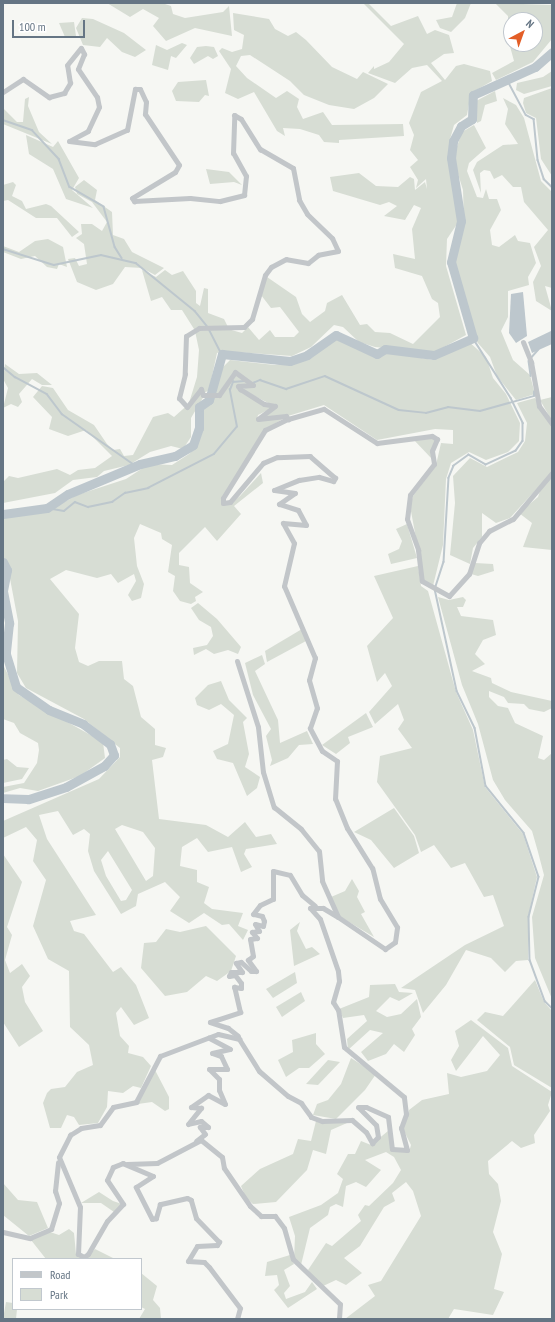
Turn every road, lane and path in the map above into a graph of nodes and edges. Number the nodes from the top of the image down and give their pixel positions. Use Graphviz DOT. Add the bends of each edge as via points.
graph roads {
  1 [pos="3,92"];
  2 [pos="523,342"];
  3 [pos="288,419"];
  4 [pos="552,424"];
  5 [pos="552,473"];
  6 [pos="237,661"];
  7 [pos="315,906"];
  8 [pos="338,917"];
  9 [pos="209,1038"];
  10 [pos="239,1039"];
  11 [pos="193,1145"];
  12 [pos="59,1157"];
  13 [pos="123,1164"];
  14 [pos="3,1232"];
  15 [pos="237,1319"];
  16 [pos="339,1319"];
  1 -- 3 [label="street" via="23,79 49,96 64,93 70,83 67,65 81,48 84,54 78,69 97,97 99,107 88,131 69,141 95,144 127,130 135,89 140,90 146,102 145,114 179,165 175,172 132,198 134,201 190,198 220,201 244,195 246,176 233,153 234,116 241,119 260,149 293,168 299,200 307,214 332,238 338,251 318,255 305,264 286,259 271,267 265,275 252,319 244,327 199,328 186,336 185,374 179,398 187,407 200,394 198,390 203,394 218,395 235,372 254,385 238,386 240,389 264,404 275,406 258,419 286,416"];
  2 -- 4 [label="street" via="531,362 539,406"];
  3 -- 5 [label="street" via="324,409 377,443 422,434 437,439 432,451 434,464 410,495 408,508 422,581 428,587 449,596 469,574 479,543 489,531 513,519"];
  3 -- 8 [label="street" via="265,430 223,503 230,502 263,463 277,457 310,456 335,478 333,481 319,477 299,480 274,490 294,493 279,504 298,510 306,525 283,523 294,543 284,586 315,658 309,680 317,708 310,728 322,751 336,761 335,799 347,828 372,868 380,899 397,927 395,942 385,949"];
  6 -- 8 [label="street" via="258,727 263,772 274,807 301,829 319,852 322,881"];
  7 -- 8 [label="street"];
  7 -- 10 [label="street" via="302,894 290,874 273,870 273,899 260,905 253,914 262,916 264,921 263,926 255,924 259,931 252,932 256,938 250,939 253,956 248,960 256,971 251,971 241,962 236,963 243,969 242,972 231,972 229,976 236,975 240,983 241,988 234,987 240,1012 210,1022 228,1028"];
  7 -- 10 [label="street" via="310,908 320,919 338,972 339,981 333,1002 338,1010 344,1047 404,1097 406,1114 401,1128 407,1150 392,1149 388,1117 366,1107 358,1107 376,1125 378,1137 372,1143 366,1132 352,1120 322,1121 311,1117 301,1103 288,1096 259,1071"];
  9 -- 10 [label="street" via="226,1034"];
  9 -- 11 [label="street" via="230,1049 212,1053 221,1056 227,1069 209,1069 219,1079 219,1090 225,1104 208,1095 191,1107 201,1108 188,1124 201,1121 208,1126 200,1127 205,1134"];
  9 -- 12 [label="street" via="156,1059 136,1102 114,1107 100,1124 81,1128 70,1135"];
  11 -- 13 [label="street" via="157,1163 143,1166"];
  11 -- 16 [label="street" via="201,1140 222,1156 224,1168 244,1199 261,1216 275,1216 284,1228 293,1259 340,1304"];
  12 -- 13 [label="street" via="80,1207 76,1246 78,1254 84,1257 107,1221 123,1204 108,1180 113,1167"];
  12 -- 14 [label="street" via="55,1191 59,1203 51,1229 30,1238"];
  13 -- 15 [label="street" via="153,1176 136,1187 152,1219 156,1218 160,1204 187,1198 190,1200 196,1218 219,1242 217,1245 196,1246 188,1261 204,1262 209,1267 240,1308"];
}
